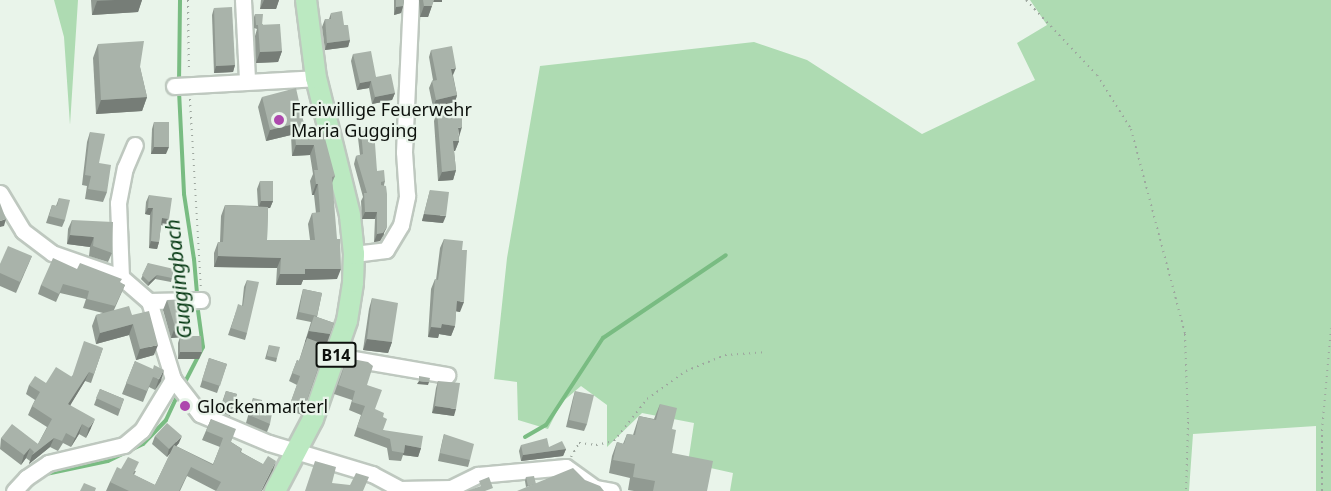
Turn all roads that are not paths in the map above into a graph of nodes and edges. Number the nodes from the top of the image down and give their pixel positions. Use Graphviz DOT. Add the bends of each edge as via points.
graph roads {
  1 [pos="243,0"];
  2 [pos="306,0"];
  3 [pos="411,0"];
  4 [pos="316,78"];
  5 [pos="247,81"];
  6 [pos="174,86"];
  7 [pos="135,145"];
  8 [pos="0,193"];
  9 [pos="354,254"];
  10 [pos="121,277"];
  11 [pos="198,300"];
  12 [pos="149,301"];
  13 [pos="336,356"];
  14 [pos="447,375"];
  15 [pos="178,386"];
  16 [pos="298,451"];
  17 [pos="278,489"];
  18 [pos="14,491"];
  19 [pos="612,491"];
  1 -- 5 [label="street"];
  2 -- 4 [label="main road, B14"];
  3 -- 9 [label="street" via="404,152 407,196 401,225 386,250"];
  4 -- 5 [label="street"];
  4 -- 9 [label="main road, B14" via="350,214"];
  5 -- 6 [label="street"];
  7 -- 10 [label="street" via="125,168 118,203"];
  8 -- 10 [label="street" via="23,231 37,243 52,253"];
  9 -- 13 [label="main road, B14" via="347,321"];
  10 -- 12 [label="street"];
  11 -- 12 [label="street"];
  12 -- 15 [label="street"];
  13 -- 14 [label="street"];
  13 -- 16 [label="main road, B14"];
  15 -- 16 [label="street" via="200,414"];
  15 -- 18 [label="street" via="142,430 124,445 48,463"];
  16 -- 17 [label="main road, B14"];
  16 -- 19 [label="street" via="372,474 400,489 451,488 478,475 566,467 595,488"];
}
